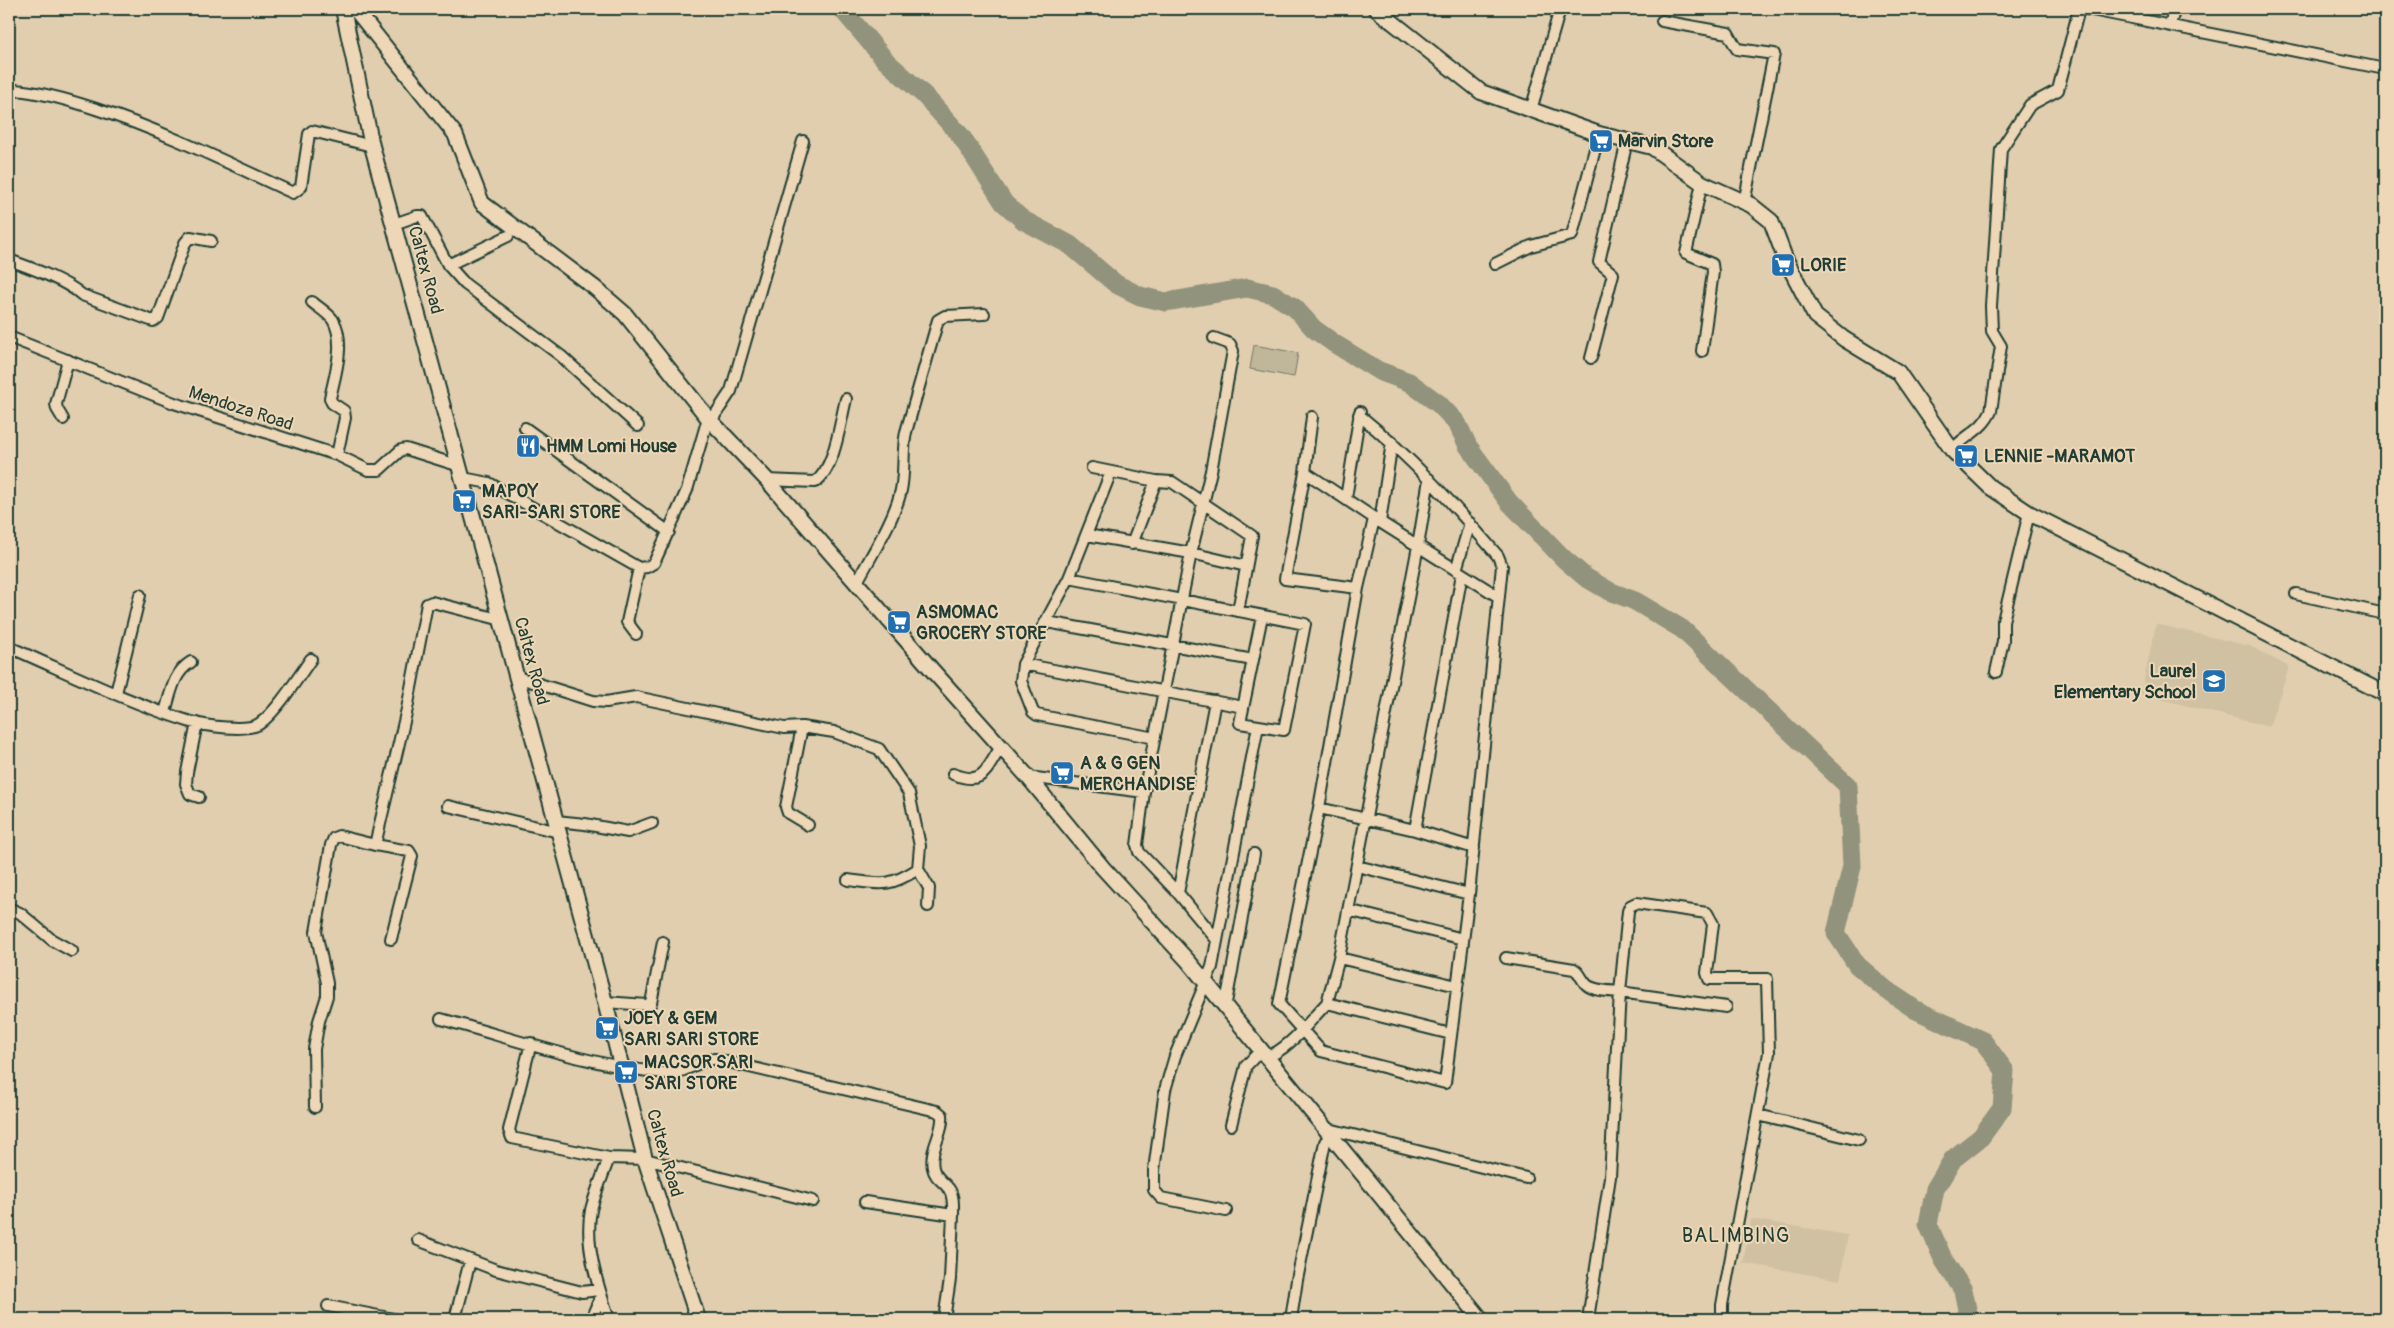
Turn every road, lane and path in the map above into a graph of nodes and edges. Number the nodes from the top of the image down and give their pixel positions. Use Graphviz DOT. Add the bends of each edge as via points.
graph roads {
  1 [pos="343,9"];
  2 [pos="355,9"];
  3 [pos="1376,9"];
  4 [pos="1560,9"];
  5 [pos="2079,9"];
  6 [pos="2087,9"];
  7 [pos="2175,9"];
  8 [pos="1662,21"];
  9 [pos="2170,24"];
  10 [pos="2385,69"];
  11 [pos="9,95"];
  12 [pos="1531,110"];
  13 [pos="1599,134"];
  14 [pos="803,141"];
  15 [pos="1627,141"];
  16 [pos="372,146"];
  17 [pos="1702,183"];
  18 [pos="1744,203"];
  19 [pos="394,224"];
  20 [pos="508,236"];
  21 [pos="211,241"];
  22 [pos="9,260"];
  23 [pos="1495,264"];
  24 [pos="448,265"];
  25 [pos="312,302"];
  26 [pos="984,314"];
  27 [pos="9,337"];
  28 [pos="1214,338"];
  29 [pos="1702,351"];
  30 [pos="1590,358"];
  31 [pos="68,360"];
  32 [pos="846,399"];
  33 [pos="1312,417"];
  34 [pos="63,419"];
  35 [pos="710,419"];
  36 [pos="638,426"];
  37 [pos="525,428"];
  38 [pos="1392,442"];
  39 [pos="1952,450"];
  40 [pos="337,455"];
  41 [pos="1092,468"];
  42 [pos="462,472"];
  43 [pos="1111,472"];
  44 [pos="1305,472"];
  45 [pos="1428,479"];
  46 [pos="767,480"];
  47 [pos="1156,482"];
  48 [pos="1346,498"];
  49 [pos="1204,504"];
  50 [pos="2029,513"];
  51 [pos="1377,520"];
  52 [pos="1470,523"];
  53 [pos="669,532"];
  54 [pos="1087,535"];
  55 [pos="1132,544"];
  56 [pos="1418,546"];
  57 [pos="1191,554"];
  58 [pos="1246,566"];
  59 [pos="638,568"];
  60 [pos="1459,572"];
  61 [pos="1070,578"];
  62 [pos="856,584"];
  63 [pos="1358,588"];
  64 [pos="140,594"];
  65 [pos="2296,594"];
  66 [pos="1499,597"];
  67 [pos="1181,600"];
  68 [pos="1238,611"];
  69 [pos="2385,614"];
  70 [pos="1262,616"];
  71 [pos="502,620"];
  72 [pos="1047,622"];
  73 [pos="636,634"];
  74 [pos="9,647"];
  75 [pos="1173,647"];
  76 [pos="311,659"];
  77 [pos="1252,660"];
  78 [pos="191,662"];
  79 [pos="1023,664"];
  80 [pos="1996,672"];
  81 [pos="517,677"];
  82 [pos="1164,692"];
  83 [pos="116,693"];
  84 [pos="2385,694"];
  85 [pos="1215,701"];
  86 [pos="1243,707"];
  87 [pos="165,712"];
  88 [pos="197,723"];
  89 [pos="1258,726"];
  90 [pos="802,727"];
  91 [pos="1155,738"];
  92 [pos="1001,747"];
  93 [pos="953,774"];
  94 [pos="1028,777"];
  95 [pos="1144,792"];
  96 [pos="199,797"];
  97 [pos="448,806"];
  98 [pos="1319,808"];
  99 [pos="1364,819"];
  100 [pos="652,823"];
  101 [pos="808,825"];
  102 [pos="557,826"];
  103 [pos="1415,830"];
  104 [pos="376,845"];
  105 [pos="1474,848"];
  106 [pos="1254,854"];
  107 [pos="1357,866"];
  108 [pos="918,869"];
  109 [pos="848,880"];
  110 [pos="1178,893"];
  111 [pos="1469,894"];
  112 [pos="928,906"];
  113 [pos="9,908"];
  114 [pos="1348,910"];
  115 [pos="392,939"];
  116 [pos="1463,939"];
  117 [pos="1217,940"];
  118 [pos="663,942"];
  119 [pos="72,951"];
  120 [pos="1339,958"];
  121 [pos="1506,958"];
  122 [pos="1206,984"];
  123 [pos="1457,986"];
  124 [pos="1620,992"];
  125 [pos="605,1002"];
  126 [pos="1327,1003"];
  127 [pos="1726,1007"];
  128 [pos="1225,1008"];
  129 [pos="442,1019"];
  130 [pos="1302,1029"];
  131 [pos="1451,1034"];
  132 [pos="531,1043"];
  133 [pos="1262,1055"];
  134 [pos="622,1068"];
  135 [pos="315,1107"];
  136 [pos="1758,1115"];
  137 [pos="1231,1125"];
  138 [pos="1329,1131"];
  139 [pos="1859,1140"];
  140 [pos="609,1158"];
  141 [pos="645,1160"];
  142 [pos="1526,1178"];
  143 [pos="813,1201"];
  144 [pos="865,1202"];
  145 [pos="1226,1211"];
  146 [pos="953,1216"];
  147 [pos="418,1240"];
  148 [pos="470,1261"];
  149 [pos="600,1293"];
  150 [pos="328,1306"];
  151 [pos="394,1319"];
  152 [pos="455,1319"];
  153 [pos="592,1319"];
  154 [pos="609,1319"];
  155 [pos="698,1319"];
  156 [pos="944,1319"];
  157 [pos="1291,1319"];
  158 [pos="1481,1319"];
  159 [pos="1588,1319"];
  160 [pos="1722,1319"];
  1 -- 16 [label="street, Caltex Road"];
  2 -- 35 [label="street" via="455,134 482,203 625,314"];
  3 -- 12 [label="street" via="1481,92"];
  4 -- 12 [label="street"];
  5 -- 39 [label="street" via="2058,90 2030,105 2002,149 1991,306 1992,331 2001,346 1997,371 1987,420"];
  6 -- 9 [label="street"];
  7 -- 9 [label="street"];
  8 -- 18 [label="street" via="1728,33 1737,49 1774,54"];
  9 -- 10 [label="street"];
  11 -- 16 [label="street" via="14,90 37,92 124,118 293,193 301,187 312,131"];
  12 -- 13 [label="street"];
  13 -- 15 [label="street"];
  13 -- 23 [label="street" via="1572,236 1530,246"];
  14 -- 35 [label="street" via="731,391"];
  15 -- 17 [label="street" via="1652,147"];
  15 -- 30 [label="street" via="1599,262 1613,274"];
  16 -- 19 [label="street, Caltex Road"];
  17 -- 18 [label="street"];
  17 -- 29 [label="street" via="1686,253 1712,264"];
  18 -- 39 [label="street" via="1771,221 1785,258 1815,316 1844,339 1898,372"];
  19 -- 24 [label="street" via="422,216"];
  19 -- 42 [label="street, Caltex Road"];
  20 -- 24 [label="street"];
  21 -- 22 [label="street" via="190,237 185,243 158,318 152,321 82,295 39,270"];
  24 -- 36 [label="street" via="465,284 561,356"];
  25 -- 40 [label="street" via="332,319 338,335 330,398 344,411 345,418"];
  26 -- 62 [label="street" via="944,316 938,320 905,439 901,490"];
  27 -- 31 [label="street, Mendoza Road"];
  28 -- 49 [label="street" via="1230,344 1233,351"];
  31 -- 34 [label="street" via="56,404"];
  31 -- 40 [label="street, Mendoza Road" via="174,403"];
  32 -- 46 [label="street" via="824,475 814,482"];
  33 -- 44 [label="street"];
  35 -- 46 [label="street"];
  35 -- 53 [label="street" via="687,490"];
  37 -- 53 [label="street"];
  38 -- 45 [label="street"];
  38 -- 48 [label="street" via="1360,413"];
  38 -- 51 [label="street"];
  39 -- 50 [label="street" via="1990,487"];
  40 -- 42 [label="street, Mendoza Road" via="373,472 406,449"];
  41 -- 43 [label="street"];
  42 -- 59 [label="street" via="489,483"];
  42 -- 71 [label="street, Caltex Road"];
  43 -- 47 [label="street"];
  43 -- 54 [label="street"];
  44 -- 48 [label="street"];
  44 -- 63 [label="street" via="1285,579"];
  45 -- 52 [label="street"];
  45 -- 56 [label="street"];
  46 -- 62 [label="street"];
  47 -- 49 [label="street" via="1172,482"];
  47 -- 55 [label="street"];
  48 -- 51 [label="street"];
  49 -- 57 [label="street"];
  49 -- 58 [label="street" via="1252,536"];
  50 -- 80 [label="street" via="2004,621"];
  50 -- 84 [label="street"];
  51 -- 56 [label="street"];
  51 -- 63 [label="street"];
  52 -- 60 [label="street"];
  52 -- 66 [label="street" via="1498,556 1502,566"];
  53 -- 59 [label="street" via="654,563 647,568"];
  54 -- 55 [label="street"];
  54 -- 61 [label="street"];
  55 -- 57 [label="street"];
  56 -- 60 [label="street"];
  56 -- 99 [label="street"];
  57 -- 58 [label="street"];
  57 -- 67 [label="street"];
  58 -- 68 [label="street"];
  59 -- 73 [label="street" via="627,622"];
  60 -- 66 [label="street"];
  60 -- 103 [label="street"];
  61 -- 67 [label="street"];
  61 -- 72 [label="street"];
  62 -- 92 [label="street"];
  63 -- 98 [label="street"];
  64 -- 83 [label="street"];
  65 -- 69 [label="street"];
  66 -- 105 [label="street"];
  67 -- 68 [label="street"];
  67 -- 75 [label="street"];
  68 -- 70 [label="street"];
  70 -- 77 [label="street"];
  70 -- 89 [label="street" via="1305,624 1284,730"];
  71 -- 81 [label="street, Caltex Road"];
  71 -- 104 [label="street" via="432,602 425,606 407,709"];
  72 -- 75 [label="street"];
  72 -- 79 [label="street"];
  74 -- 83 [label="street"];
  75 -- 77 [label="street"];
  75 -- 82 [label="street"];
  76 -- 88 [label="street" via="259,723 224,727"];
  77 -- 86 [label="street"];
  78 -- 87 [label="street" via="176,676"];
  79 -- 82 [label="street"];
  79 -- 91 [label="street" via="1021,680 1033,712"];
  81 -- 90 [label="street" via="593,701 636,697 784,728"];
  81 -- 102 [label="street, Caltex Road"];
  82 -- 85 [label="street"];
  82 -- 91 [label="street"];
  83 -- 87 [label="street"];
  85 -- 86 [label="street"];
  85 -- 110 [label="street"];
  86 -- 89 [label="street" via="1240,723"];
  87 -- 88 [label="street"];
  88 -- 96 [label="street" via="186,784 190,794"];
  89 -- 117 [label="street"];
  90 -- 101 [label="street" via="786,807 788,813"];
  90 -- 108 [label="street" via="834,732 879,749 909,793 920,846"];
  91 -- 95 [label="street"];
  92 -- 93 [label="street" via="976,779 968,780"];
  92 -- 94 [label="street"];
  94 -- 95 [label="street"];
  94 -- 122 [label="street"];
  95 -- 110 [label="street" via="1137,838 1139,852"];
  97 -- 102 [label="street"];
  98 -- 99 [label="street"];
  98 -- 130 [label="street" via="1279,1004"];
  99 -- 103 [label="street"];
  99 -- 107 [label="street"];
  100 -- 102 [label="street" via="628,832 585,824"];
  102 -- 125 [label="street, Caltex Road"];
  103 -- 105 [label="street"];
  104 -- 115 [label="street" via="409,851 412,856"];
  104 -- 135 [label="street" via="339,836 331,845 316,932 327,996 314,1049"];
  105 -- 111 [label="street"];
  106 -- 128 [label="street"];
  107 -- 111 [label="street"];
  107 -- 114 [label="street"];
  108 -- 109 [label="street" via="893,883"];
  108 -- 112 [label="street" via="928,888"];
  110 -- 117 [label="street"];
  111 -- 116 [label="street"];
  113 -- 119 [label="street"];
  114 -- 116 [label="street"];
  114 -- 120 [label="street"];
  116 -- 123 [label="street"];
  117 -- 122 [label="street"];
  118 -- 125 [label="street" via="651,1003"];
  120 -- 123 [label="street"];
  120 -- 126 [label="street"];
  121 -- 124 [label="street" via="1574,969 1586,985"];
  122 -- 128 [label="street"];
  122 -- 145 [label="street" via="1175,1056 1165,1090 1154,1190 1161,1198"];
  123 -- 131 [label="street"];
  124 -- 127 [label="street"];
  124 -- 136 [label="street" via="1630,906 1636,903 1706,913 1713,924 1709,979 1764,978 1768,982 1769,1053"];
  124 -- 159 [label="street" via="1610,1176"];
  125 -- 134 [label="street, Caltex Road"];
  126 -- 130 [label="street"];
  126 -- 131 [label="street"];
  128 -- 133 [label="street"];
  129 -- 132 [label="street"];
  130 -- 131 [label="street" via="1321,1051 1445,1083"];
  130 -- 133 [label="street" via="1277,1052"];
  132 -- 134 [label="street"];
  132 -- 140 [label="street" via="508,1130 512,1138"];
  133 -- 137 [label="street" via="1246,1066"];
  133 -- 138 [label="street"];
  134 -- 141 [label="street, Caltex Road"];
  134 -- 146 [label="street" via="681,1072 716,1059 937,1112 942,1115 943,1122 932,1154 933,1168 937,1178 950,1190"];
  136 -- 139 [label="street"];
  136 -- 160 [label="street"];
  138 -- 142 [label="street"];
  138 -- 157 [label="street" via="1324,1142"];
  138 -- 158 [label="street"];
  140 -- 141 [label="street"];
  140 -- 149 [label="street" via="591,1210 590,1228"];
  141 -- 143 [label="street"];
  141 -- 155 [label="street, Caltex Road"];
  144 -- 146 [label="street"];
  146 -- 156 [label="street"];
  147 -- 148 [label="street"];
  148 -- 149 [label="street" via="582,1292"];
  148 -- 152 [label="street"];
  149 -- 153 [label="street"];
  149 -- 154 [label="street"];
  150 -- 151 [label="street"];
}
